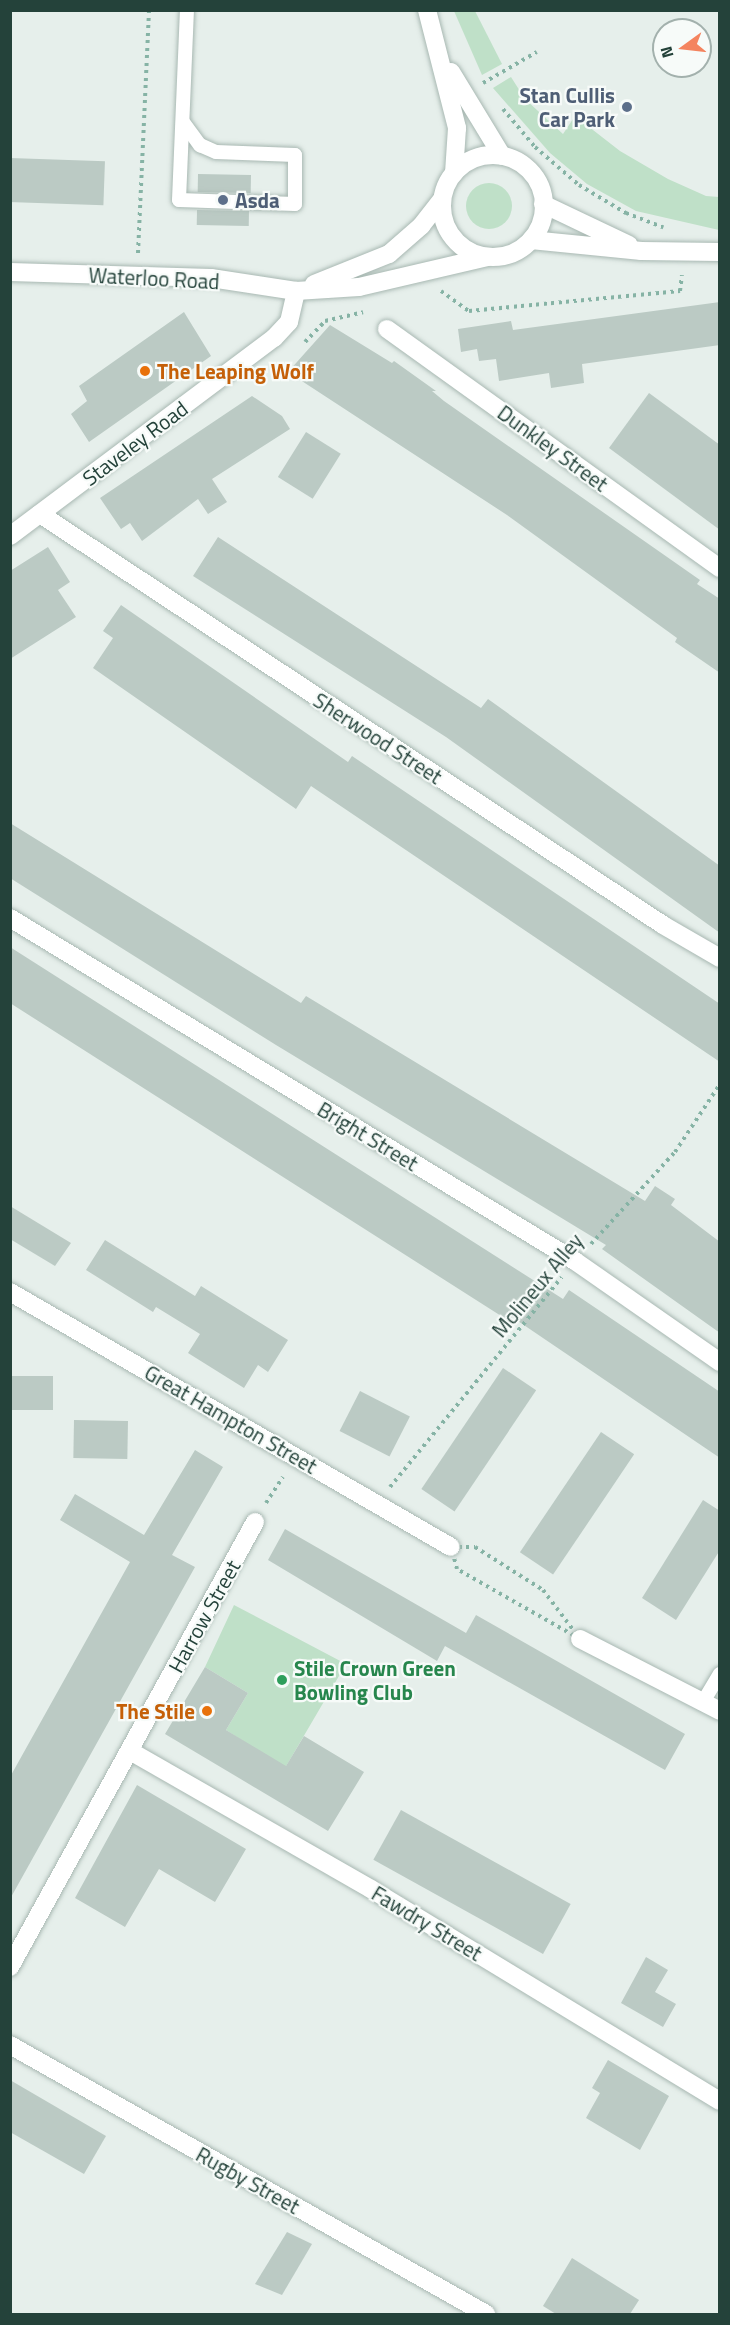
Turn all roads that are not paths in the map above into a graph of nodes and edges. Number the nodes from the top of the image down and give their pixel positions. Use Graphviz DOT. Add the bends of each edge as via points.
graph roads {
  1 [pos="187,10"];
  2 [pos="427,10"];
  3 [pos="439,53"];
  4 [pos="183,122"];
  5 [pos="502,156"];
  6 [pos="454,172"];
  7 [pos="442,199"];
  8 [pos="543,204"];
  9 [pos="531,240"];
  10 [pos="641,251"];
  11 [pos="720,252"];
  12 [pos="488,257"];
  13 [pos="10,272"];
  14 [pos="296,291"];
  15 [pos="387,329"];
  16 [pos="40,514"];
  17 [pos="10,536"];
  18 [pos="720,567"];
  19 [pos="10,918"];
  20 [pos="720,958"];
  21 [pos="10,1292"];
  22 [pos="720,1362"];
  23 [pos="255,1522"];
  24 [pos="451,1547"];
  25 [pos="580,1639"];
  26 [pos="720,1674"];
  27 [pos="703,1702"];
  28 [pos="720,1711"];
  29 [pos="130,1751"];
  30 [pos="10,1967"];
  31 [pos="10,2045"];
  32 [pos="720,2101"];
  33 [pos="486,2314"];
  1 -- 4 [label="lane"];
  2 -- 3 [label="street"];
  3 -- 5 [label="street"];
  3 -- 6 [label="street" via="457,128"];
  4 -- 4 [label="lane" via="200,145 216,152 295,155 295,204 179,200"];
  5 -- 6 [label="street" via="484,156"];
  5 -- 8 [label="street" via="531,173"];
  6 -- 7 [label="street"];
  7 -- 12 [label="street" via="446,226 453,238 462,248"];
  7 -- 14 [label="street" via="421,226 389,255"];
  8 -- 9 [label="street" via="543,217"];
  8 -- 10 [label="street"];
  9 -- 10 [label="street"];
  9 -- 12 [label="street" via="519,250"];
  10 -- 11 [label="street"];
  12 -- 14 [label="street, Waterloo Road" via="359,287"];
  13 -- 14 [label="street, Waterloo Road" via="212,278"];
  14 -- 16 [label="street, Staveley Road" via="289,322 274,338"];
  15 -- 18 [label="street, Dunkley Street"];
  16 -- 17 [label="street, Staveley Road"];
  16 -- 20 [label="street, Sherwood Street" via="653,919"];
  19 -- 22 [label="street, Bright Street" via="575,1261"];
  21 -- 24 [label="street, Great Hampton Street"];
  23 -- 29 [label="street, Harrow Street"];
  25 -- 27 [label="street"];
  26 -- 27 [label="lane"];
  27 -- 28 [label="street"];
  29 -- 30 [label="street, Harrow Street"];
  29 -- 32 [label="street, Fawdry Street" via="371,1889"];
  31 -- 33 [label="street, Rugby Street"];
}
